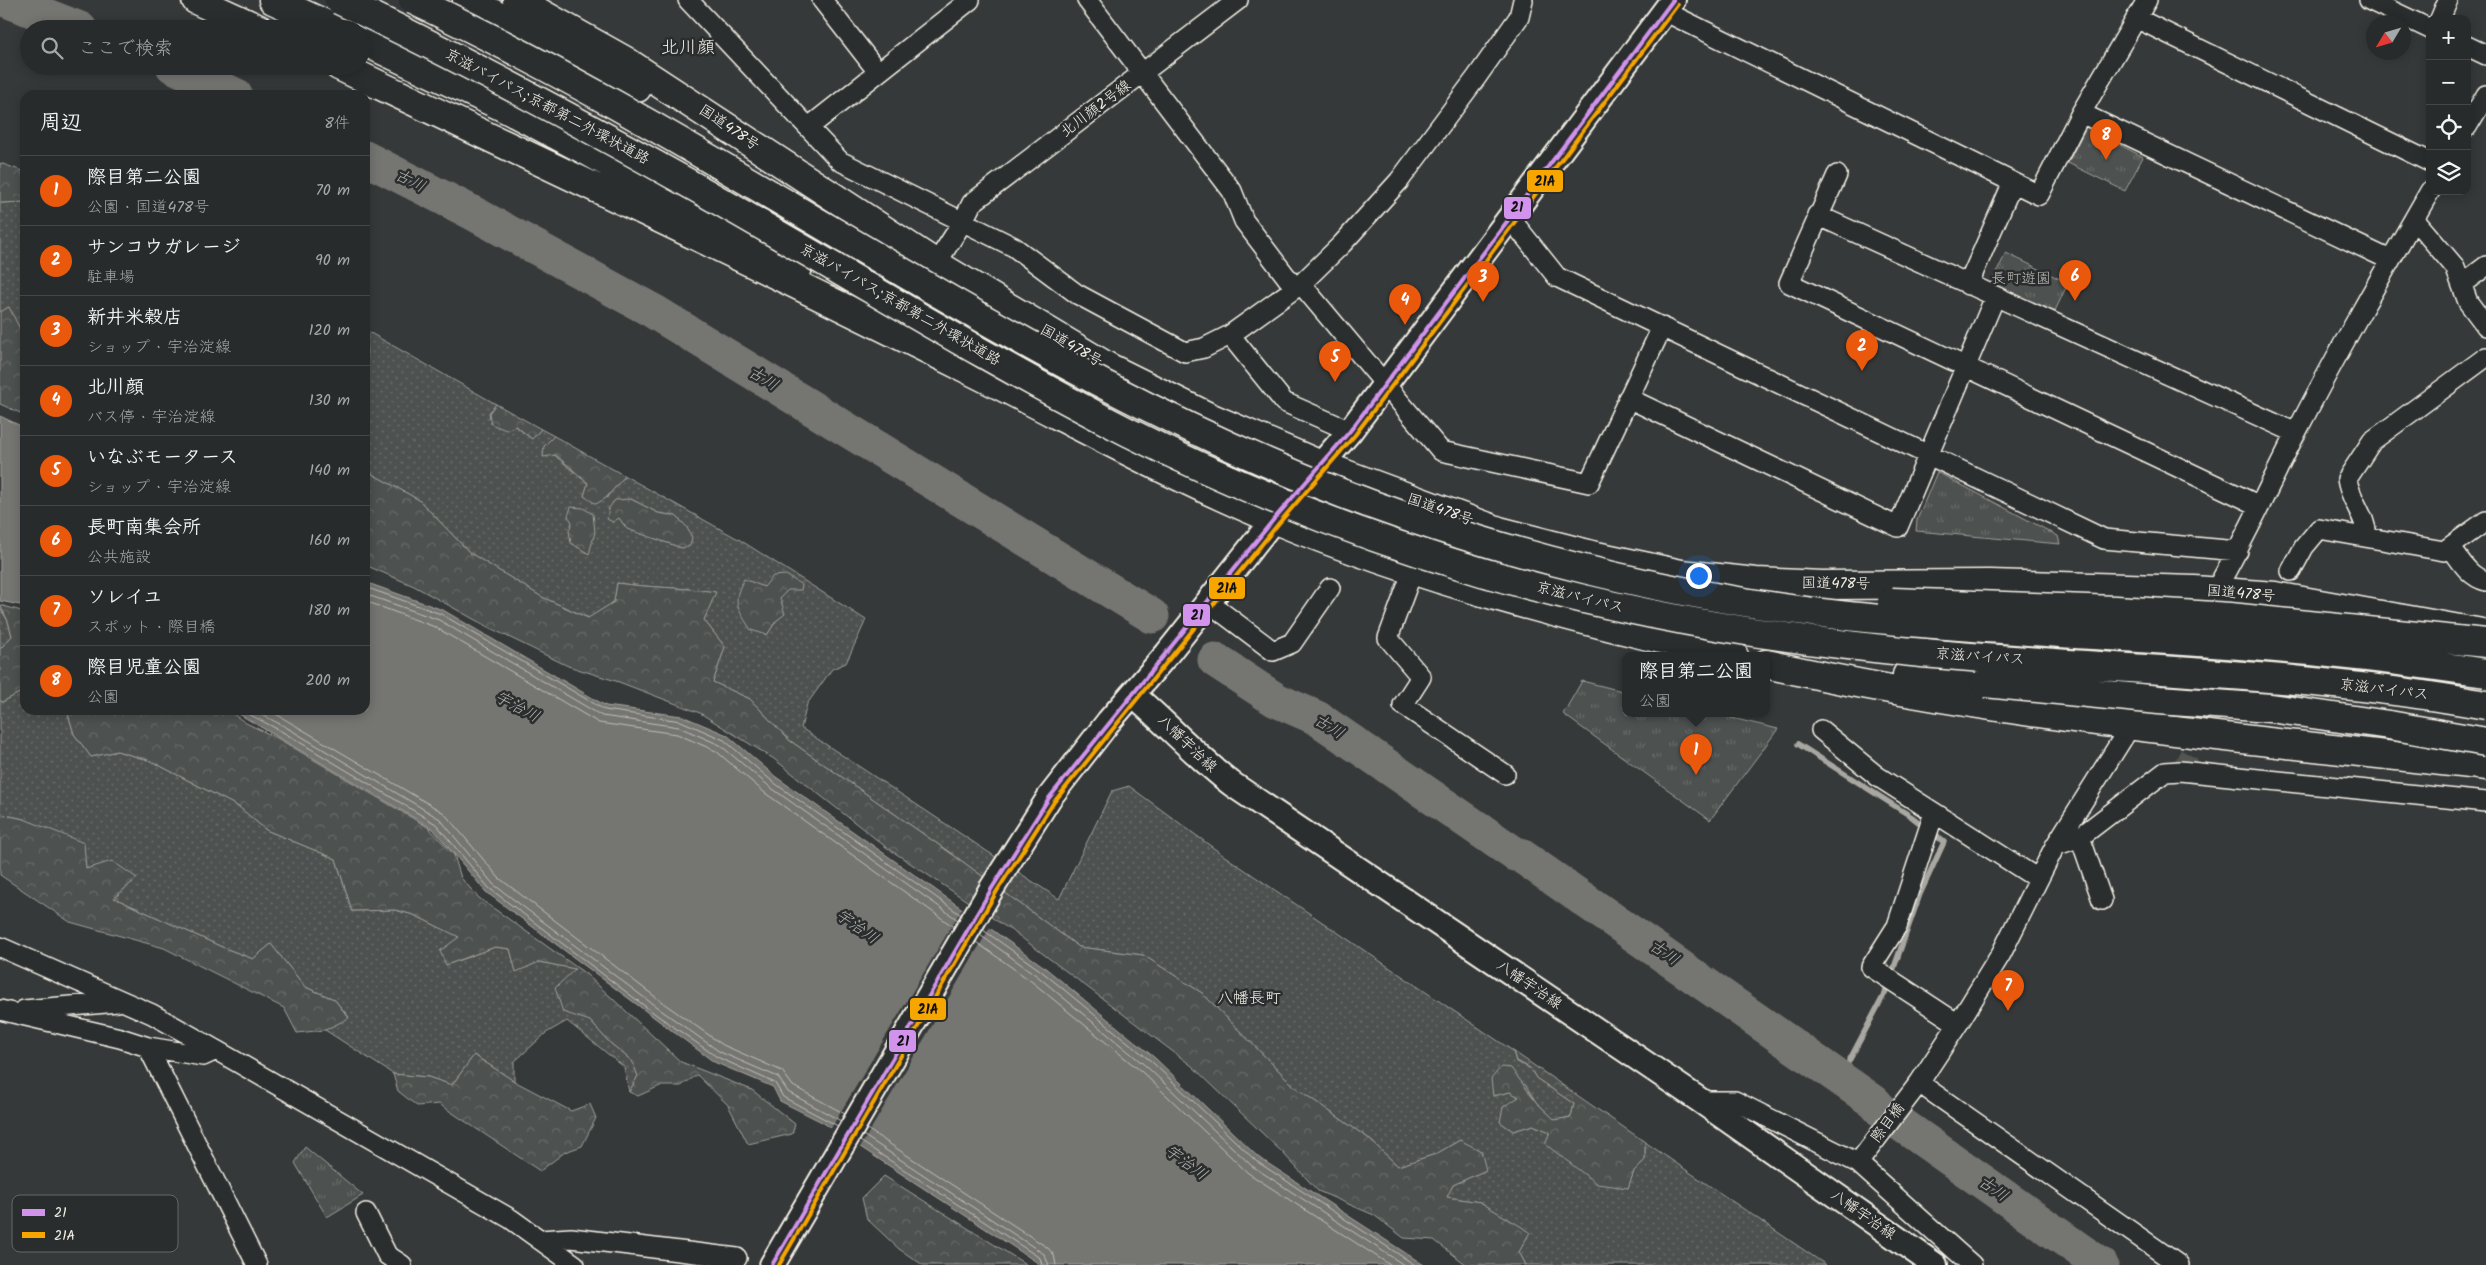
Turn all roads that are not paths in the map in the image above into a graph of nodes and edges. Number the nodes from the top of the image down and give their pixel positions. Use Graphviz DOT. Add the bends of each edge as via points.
graph roads {
  1 [pos="196,0"];
  2 [pos="273,0"];
  3 [pos="339,0"];
  4 [pos="413,0"];
  5 [pos="467,0"];
  6 [pos="517,0"];
  7 [pos="688,0"];
  8 [pos="822,0"];
  9 [pos="1087,0"];
  10 [pos="1238,0"];
  11 [pos="1534,0"];
  12 [pos="2147,0"];
  13 [pos="2369,0"];
  14 [pos="2448,0"];
  15 [pos="964,2"];
  16 [pos="1669,6"];
  17 [pos="1521,7"];
  18 [pos="2442,15"];
  19 [pos="2136,18"];
  20 [pos="239,20"];
  21 [pos="316,20"];
  22 [pos="2426,27"];
  23 [pos="370,44"];
  24 [pos="2471,48"];
  25 [pos="2486,54"];
  26 [pos="878,72"];
  27 [pos="1143,73"];
  28 [pos="358,75"];
  29 [pos="2486,95"];
  30 [pos="2081,113"];
  31 [pos="2471,120"];
  32 [pos="809,127"];
  33 [pos="2426,160"];
  34 [pos="1836,175"];
  35 [pos="2013,182"];
  36 [pos="828,194"];
  37 [pos="2428,195"];
  38 [pos="1818,214"];
  39 [pos="1510,218"];
  40 [pos="2414,219"];
  41 [pos="962,223"];
  42 [pos="2390,260"];
  43 [pos="936,264"];
  44 [pos="2486,266"];
  45 [pos="2462,284"];
  46 [pos="1968,285"];
  47 [pos="1298,286"];
  48 [pos="1995,297"];
  49 [pos="2486,326"];
  50 [pos="1662,327"];
  51 [pos="1230,335"];
  52 [pos="2486,357"];
  53 [pos="1966,366"];
  54 [pos="967,369"];
  55 [pos="1386,385"];
  56 [pos="1628,398"];
  57 [pos="1350,431"];
  58 [pos="2296,433"];
  59 [pos="1928,453"];
  60 [pos="1321,466"];
  61 [pos="2260,506"];
  62 [pos="1274,519"];
  63 [pos="2486,521"];
  64 [pos="2367,537"];
  65 [pos="1486,542"];
  66 [pos="2451,548"];
  67 [pos="2238,551"];
  68 [pos="1413,570"];
  69 [pos="1480,571"];
  70 [pos="2290,571"];
  71 [pos="1681,574"];
  72 [pos="2486,581"];
  73 [pos="1330,588"];
  74 [pos="2215,591"];
  75 [pos="1208,602"];
  76 [pos="1610,626"];
  77 [pos="2486,634"];
  78 [pos="2486,643"];
  79 [pos="1717,652"];
  80 [pos="1762,652"];
  81 [pos="1770,653"];
  82 [pos="1770,665"];
  83 [pos="2486,673"];
  84 [pos="1133,695"];
  85 [pos="2486,706"];
  86 [pos="2131,726"];
  87 [pos="1821,730"];
  88 [pos="2486,742"];
  89 [pos="2486,766"];
  90 [pos="1505,774"];
  91 [pos="2486,802"];
  92 [pos="1934,813"];
  93 [pos="2080,837"];
  94 [pos="2055,846"];
  95 [pos="2038,879"];
  96 [pos="2102,900"];
  97 [pos="0,947"];
  98 [pos="120,1002"];
  99 [pos="3,1011"];
  100 [pos="1958,1024"];
  101 [pos="148,1047"];
  102 [pos="216,1050"];
  103 [pos="1919,1083"];
  104 [pos="1701,1102"];
  105 [pos="1858,1163"];
  106 [pos="366,1212"];
  107 [pos="540,1240"];
  108 [pos="737,1258"];
  109 [pos="394,1262"];
  110 [pos="257,1265"];
  111 [pos="575,1265"];
  112 [pos="772,1265"];
  113 [pos="1935,1265"];
  114 [pos="1972,1265"];
  115 [pos="2179,1265"];
  1 -- 20 [label="highway"];
  2 -- 21 [label="highway"];
  3 -- 69 [label="highway, 京滋バイパス;京都第二外環状道路, bridge" via="424,40 595,132 1132,434 1312,514"];
  4 -- 65 [label="highway, 京滋バイパス;京都第二外環状道路, bridge" via="570,81 968,309 1142,404 1317,484"];
  5 -- 36 [label="highway" via="616,77"];
  6 -- 36 [label="highway, 国道478号" via="624,60"];
  7 -- 32 [label="street"];
  8 -- 26 [label="street"];
  9 -- 27 [label="street"];
  10 -- 27 [label="street, 北川顔2号線"];
  11 -- 17 [label="street"];
  12 -- 19 [label="street"];
  13 -- 22 [label="street"];
  14 -- 18 [label="street"];
  15 -- 26 [label="street"];
  16 -- 35 [label="street"];
  16 -- 39 [label="main road"];
  17 -- 47 [label="street" via="1476,78 1399,181 1342,244"];
  19 -- 30 [label="street"];
  19 -- 33 [label="street"];
  23 -- 54 [label="highway" via="587,151 832,286"];
  24 -- 25 [label="street"];
  26 -- 32 [label="street"];
  27 -- 41 [label="street, 北川顔2号線" via="972,203"];
  27 -- 47 [label="street" via="1232,191 1244,220"];
  28 -- 54 [label="highway"];
  29 -- 31 [label="street"];
  30 -- 35 [label="street" via="2039,195"];
  30 -- 42 [label="street"];
  32 -- 41 [label="street" via="821,144 840,161"];
  34 -- 38 [label="street"];
  35 -- 46 [label="street"];
  36 -- 43 [label="highway, 国道478号"];
  37 -- 40 [label="street, 際目橋"];
  38 -- 46 [label="street"];
  38 -- 53 [label="street" via="1789,283"];
  39 -- 50 [label="street" via="1557,277"];
  39 -- 55 [label="main road"];
  40 -- 42 [label="street, 際目橋"];
  40 -- 45 [label="street" via="2456,267"];
  41 -- 43 [label="street, 北川顔2号線"];
  41 -- 51 [label="street" via="1014,247 1077,294 1185,352 1204,348"];
  42 -- 58 [label="street, 際目橋"];
  43 -- 60 [label="highway, 国道478号" via="1108,367 1207,416"];
  44 -- 45 [label="street"];
  45 -- 49 [label="street" via="2468,302"];
  46 -- 48 [label="street"];
  47 -- 51 [label="street"];
  47 -- 55 [label="street"];
  48 -- 53 [label="street"];
  48 -- 58 [label="street"];
  50 -- 56 [label="street"];
  50 -- 59 [label="street"];
  51 -- 57 [label="street" via="1284,402"];
  52 -- 64 [label="street" via="2372,441 2352,471 2347,479 2349,492 2366,523"];
  53 -- 59 [label="street"];
  53 -- 61 [label="street"];
  54 -- 62 [label="highway" via="1106,442"];
  55 -- 56 [label="street" via="1441,451 1589,483"];
  55 -- 57 [label="main road"];
  56 -- 59 [label="street" via="1898,527"];
  57 -- 60 [label="main road"];
  58 -- 61 [label="street, 際目橋"];
  59 -- 67 [label="street" via="2104,538"];
  60 -- 62 [label="main road"];
  60 -- 71 [label="highway, 国道478号" via="1498,530"];
  61 -- 67 [label="street, 際目橋"];
  62 -- 68 [label="highway"];
  62 -- 75 [label="main road"];
  63 -- 66 [label="street"];
  64 -- 66 [label="street" via="2444,551"];
  64 -- 70 [label="street" via="2319,528"];
  65 -- 83 [label="highway, 京滋バイパス, bridge" via="1652,584 1818,612 2321,652"];
  66 -- 72 [label="street" via="2466,569"];
  67 -- 74 [label="street, 際目橋"];
  68 -- 76 [label="highway"];
  68 -- 90 [label="street" via="1388,638 1421,677 1402,705"];
  69 -- 85 [label="highway, 京滋バイパス, bridge" via="1649,614 1817,642 1968,657 2317,682 2400,691"];
  71 -- 74 [label="highway, 国道478号" via="1822,585 2020,585"];
  71 -- 78 [label="highway, bridge" via="1820,597 2230,617"];
  73 -- 75 [label="street" via="1292,643 1273,651"];
  74 -- 77 [label="highway, 国道478号" via="2275,596"];
  74 -- 86 [label="street, 際目橋"];
  75 -- 84 [label="main road"];
  76 -- 79 [label="highway"];
  76 -- 80 [label="highway, bridge"];
  81 -- 88 [label="highway, bridge" via="1873,671 2270,708"];
  82 -- 86 [label="highway" via="1920,694"];
  84 -- 104 [label="main road, 八幡宇治線" via="1202,761 1232,784"];
  84 -- 112 [label="main road" via="1049,798 1020,843"];
  86 -- 89 [label="highway"];
  86 -- 94 [label="street, 際目橋"];
  87 -- 92 [label="street" via="1878,776"];
  91 -- 93 [label="street" via="2166,772"];
  92 -- 95 [label="street"];
  92 -- 100 [label="street" via="1897,926 1871,967"];
  93 -- 94 [label="street"];
  93 -- 96 [label="street"];
  94 -- 95 [label="street, 際目橋"];
  95 -- 100 [label="street, 際目橋" via="2001,954"];
  97 -- 98 [label="street"];
  98 -- 99 [label="street"];
  98 -- 102 [label="street" via="152,1014"];
  99 -- 101 [label="street"];
  100 -- 103 [label="street, 際目橋"];
  101 -- 102 [label="street" via="203,1056"];
  101 -- 110 [label="street"];
  102 -- 107 [label="street" via="503,1214"];
  103 -- 105 [label="street, 際目橋"];
  103 -- 115 [label="street"];
  104 -- 105 [label="street" via="1735,1101"];
  104 -- 113 [label="main road, 八幡宇治線"];
  105 -- 114 [label="street"];
  106 -- 109 [label="street"];
  107 -- 108 [label="street" via="571,1238"];
  107 -- 111 [label="street"];
}
